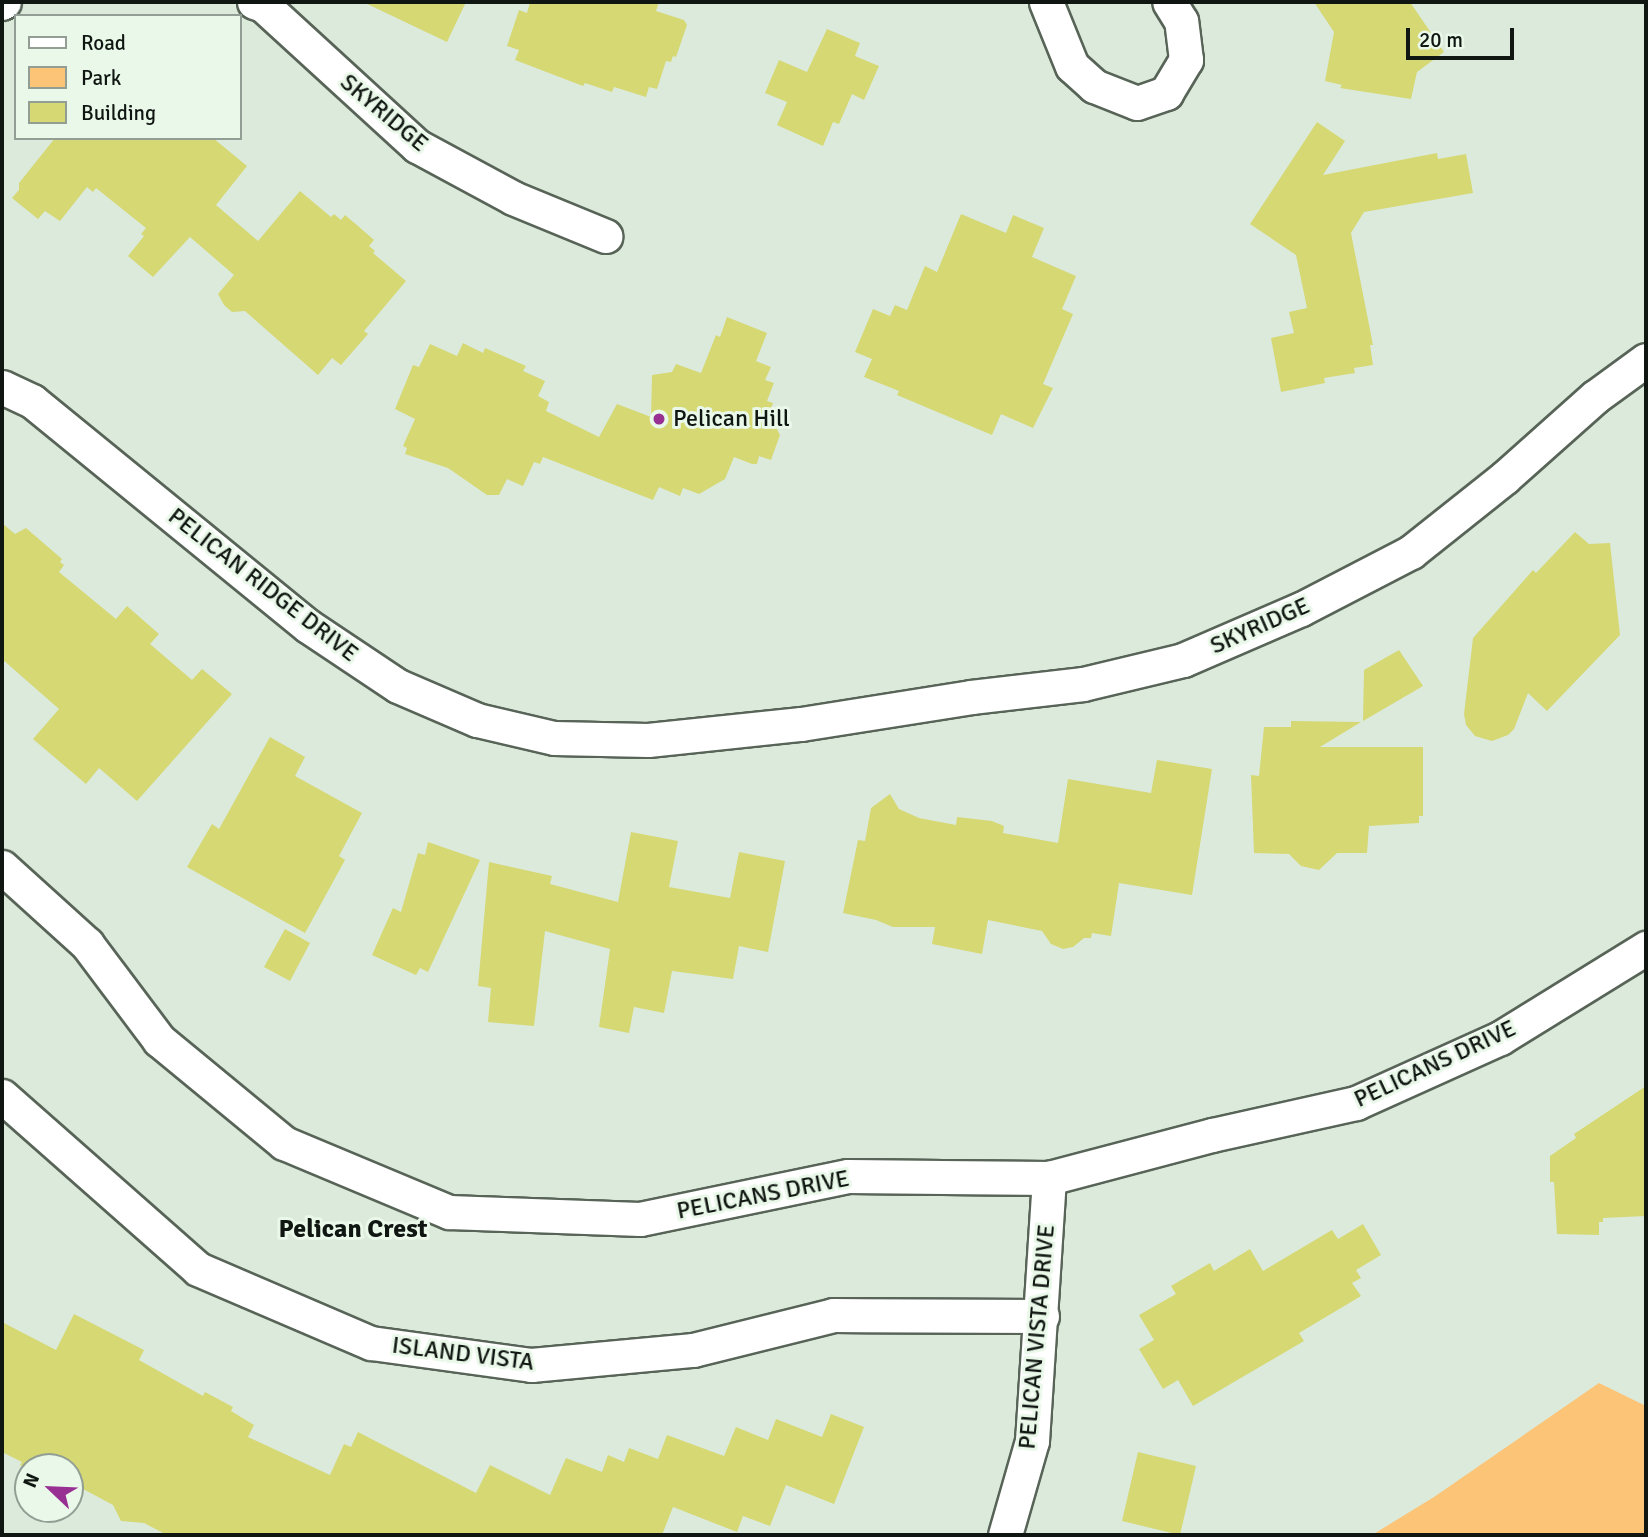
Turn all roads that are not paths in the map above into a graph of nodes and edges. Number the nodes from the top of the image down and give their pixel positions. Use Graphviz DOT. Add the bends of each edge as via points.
graph roads {
  1 [pos="254,2"];
  2 [pos="1046,2"];
  3 [pos="1169,2"];
  4 [pos="605,236"];
  5 [pos="1646,360"];
  6 [pos="2,387"];
  7 [pos="801,724"];
  8 [pos="2,867"];
  9 [pos="1646,948"];
  10 [pos="2,1096"];
  11 [pos="1049,1178"];
  12 [pos="1042,1316"];
  13 [pos="1005,1535"];
  1 -- 4 [label="street, SKYRIDGE" via="263,5 417,146 513,198"];
  2 -- 3 [label="street" via="1072,66 1094,86 1137,103 1166,93 1186,60 1181,21"];
  5 -- 7 [label="street, SKYRIDGE" via="1595,397 1411,552 1301,609 1183,660 1083,684"];
  6 -- 7 [label="street, PELICAN RIDGE DRIVE" via="32,401 308,626 398,686 477,720 554,738 648,740"];
  8 -- 11 [label="street, PELICANS DRIVE" via="87,944 159,1040 284,1143 449,1212 640,1219 848,1176"];
  9 -- 11 [label="street, PELICANS DRIVE" via="1500,1038 1356,1103"];
  10 -- 12 [label="street, ISLAND VISTA" via="198,1269 371,1343 531,1365 693,1350 833,1315"];
  11 -- 12 [label="street, PELICAN VISTA DRIVE"];
  12 -- 13 [label="street, PELICAN VISTA DRIVE" via="1032,1441"];
}
